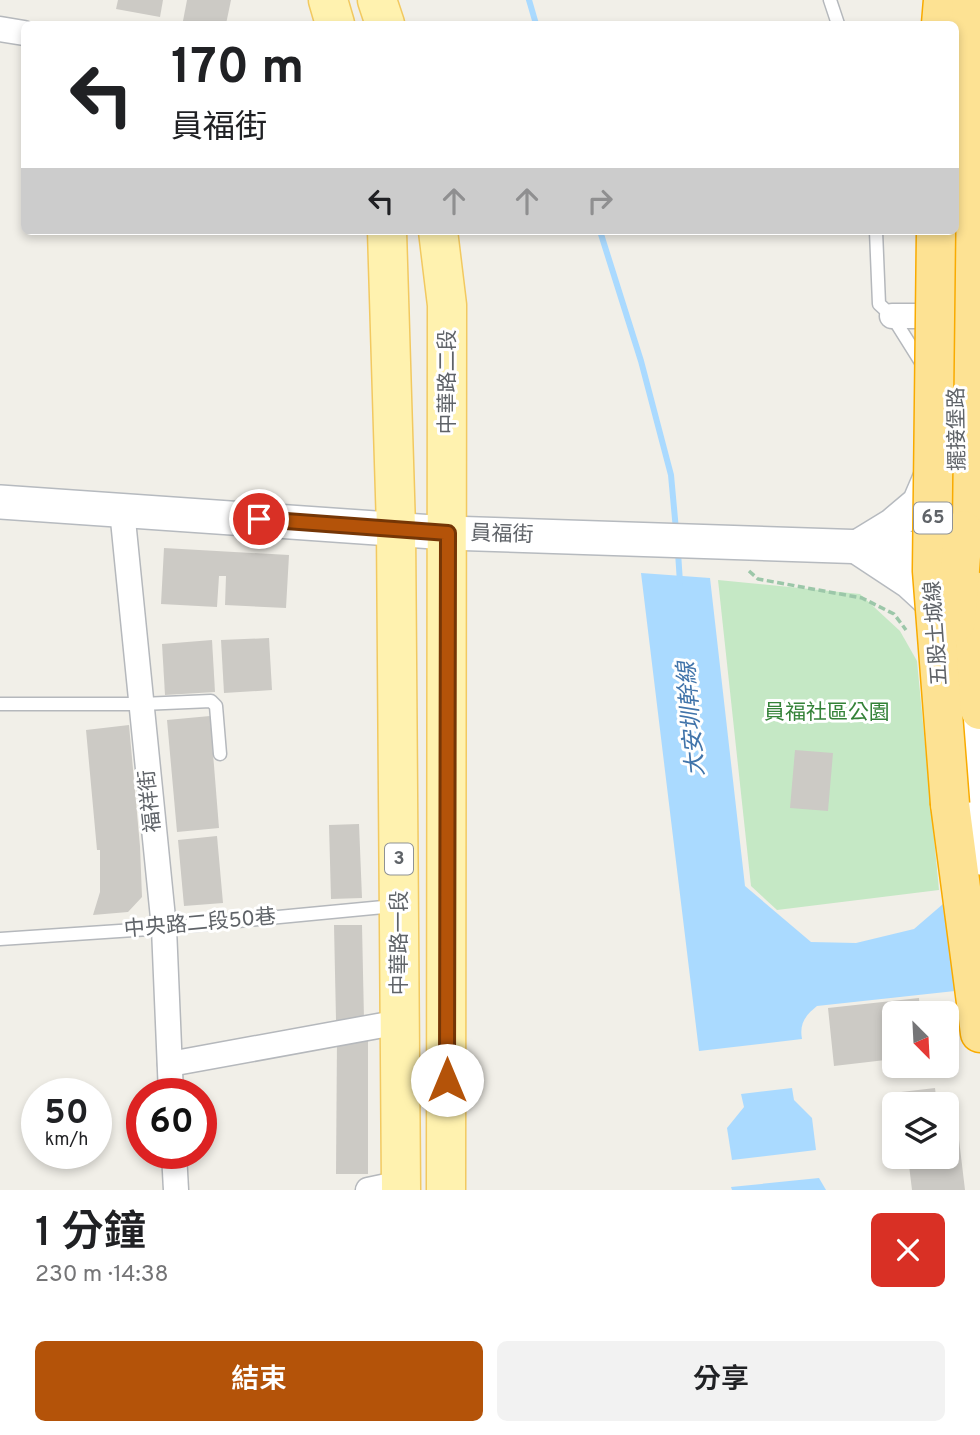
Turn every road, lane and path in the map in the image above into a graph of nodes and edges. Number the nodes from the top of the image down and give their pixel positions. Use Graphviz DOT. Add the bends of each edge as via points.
graph roads {
  1 [pos="328,0"];
  2 [pos="377,0"];
  3 [pos="830,0"];
  4 [pos="943,0"];
  5 [pos="969,0"];
  6 [pos="334,21"];
  7 [pos="384,21"];
  8 [pos="837,21"];
  9 [pos="941,21"];
  10 [pos="0,29"];
  11 [pos="21,32"];
  12 [pos="387,235"];
  13 [pos="438,235"];
  14 [pos="876,235"];
  15 [pos="936,235"];
  16 [pos="892,316"];
  17 [pos="958,316"];
  18 [pos="957,425"];
  19 [pos="0,502"];
  20 [pos="122,510"];
  21 [pos="396,528"];
  22 [pos="448,533"];
  23 [pos="963,540"];
  24 [pos="857,547"];
  25 [pos="802,587"];
  26 [pos="908,633"];
  27 [pos="967,645"];
  28 [pos="0,704"];
  29 [pos="142,704"];
  30 [pos="980,710"];
  31 [pos="220,754"];
  32 [pos="950,804"];
  33 [pos="980,858"];
  34 [pos="400,905"];
  35 [pos="164,928"];
  36 [pos="0,939"];
  37 [pos="400,1022"];
  38 [pos="980,1033"];
  39 [pos="170,1064"];
  40 [pos="170,1078"];
  41 [pos="175,1169"];
  42 [pos="390,1188"];
  43 [pos="176,1190"];
  44 [pos="446,1190"];
  1 -- 6 [label="main road"];
  2 -- 7 [label="main road"];
  3 -- 8 [label="lane"];
  4 -- 9 [label="highway"];
  5 -- 17 [label="street, 擺接堡路"];
  5 -- 23 [label="highway"];
  10 -- 11 [label="street"];
  12 -- 21 [label="main road, 3"];
  13 -- 22 [label="main road, 中華路二段" via="447,305"];
  14 -- 16 [label="lane" via="879,304"];
  15 -- 32 [label="highway, 五股土城線 / 65, bridge" via="933,572"];
  16 -- 17 [label="street"];
  16 -- 18 [label="lane"];
  17 -- 18 [label="street, 擺接堡路"];
  18 -- 23 [label="street, 擺接堡路"];
  18 -- 24 [label="street" via="919,503"];
  19 -- 20 [label="street, 員福街"];
  20 -- 21 [label="street, 員福街"];
  20 -- 29 [label="street, 福祥街"];
  21 -- 22 [label="street, 員福街"];
  21 -- 34 [label="main road, 中華路一段 / 3"];
  22 -- 24 [label="street, 員福街"];
  22 -- 44 [label="main road"];
  23 -- 24 [label="street, 員福街"];
  23 -- 27 [label="street, 擺接堡路"];
  23 -- 30 [label="highway, bridge" via="974,611"];
  23 -- 32 [label="highway, bridge" via="956,614 959,698"];
  24 -- 27 [label="street" via="911,582 950,620"];
  25 -- 26 [label="path" via="862,598 894,614"];
  27 -- 33 [label="street, 擺接堡路"];
  28 -- 29 [label="lane"];
  29 -- 31 [label="lane" via="211,701 216,706"];
  29 -- 35 [label="street, 福祥街"];
  32 -- 38 [label="highway, 五股土城線 / 65"];
  34 -- 35 [label="lane, 中央路二段50巷"];
  34 -- 37 [label="main road, 中華路一段 / 3"];
  35 -- 36 [label="lane, 中央路二段50巷"];
  35 -- 39 [label="street, 福祥街"];
  37 -- 39 [label="street"];
  37 -- 42 [label="main road, 中華路一段 / 3"];
  39 -- 40 [label="street, 福祥街"];
  41 -- 43 [label="street"];
}
